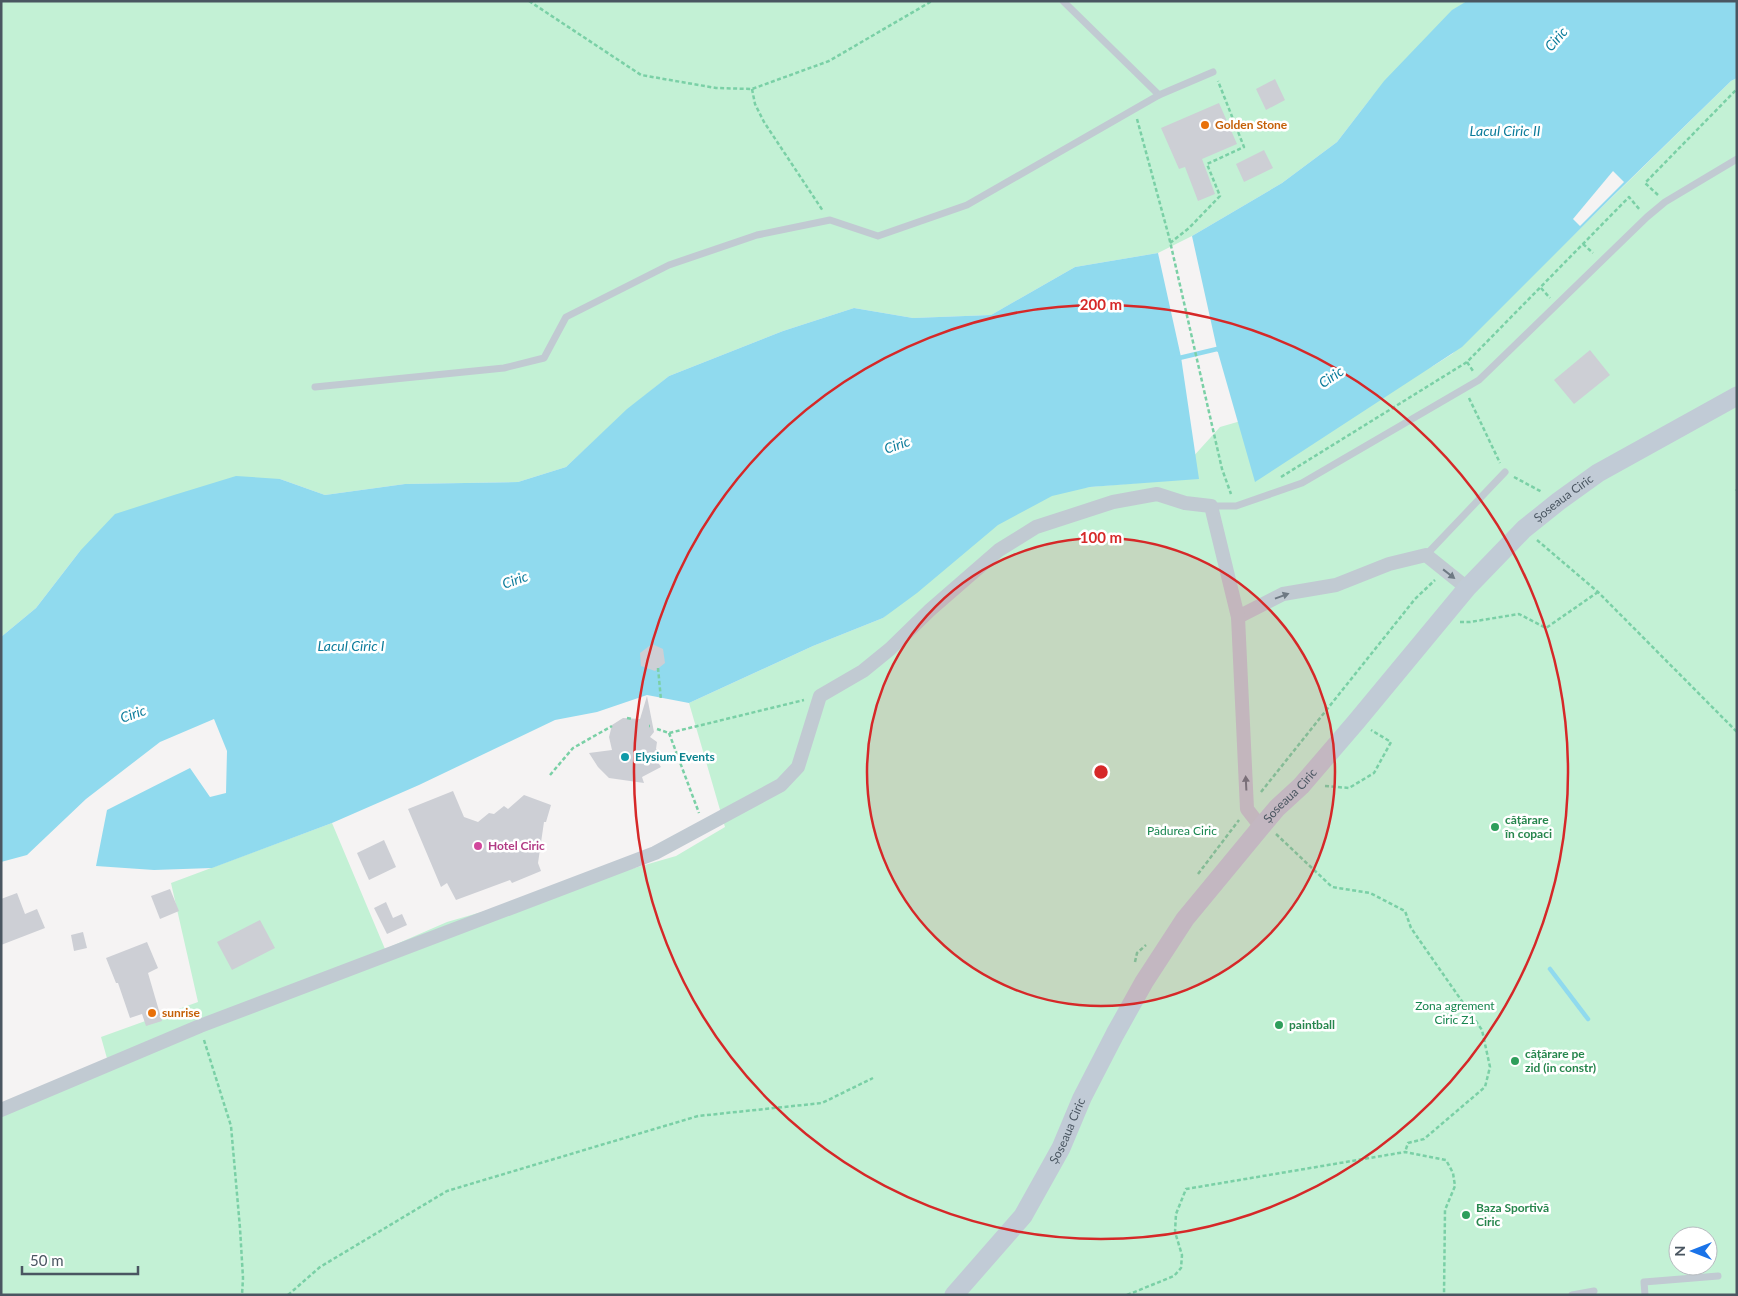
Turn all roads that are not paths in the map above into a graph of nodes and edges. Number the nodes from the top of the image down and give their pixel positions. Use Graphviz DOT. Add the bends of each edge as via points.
graph roads {
  1 [pos="1063,1"];
  2 [pos="1213,72"];
  3 [pos="1158,95"];
  4 [pos="1737,159"];
  5 [pos="315,387"];
  6 [pos="1737,396"];
  7 [pos="1505,472"];
  8 [pos="1211,506"];
  9 [pos="1426,555"];
  10 [pos="1467,588"];
  11 [pos="1238,617"];
  12 [pos="1260,827"];
  13 [pos="1,1110"];
  14 [pos="1718,1276"];
  15 [pos="1594,1291"];
  16 [pos="954,1295"];
  17 [pos="1572,1295"];
  18 [pos="1645,1295"];
  1 -- 3 [label="lane"];
  2 -- 3 [label="lane"];
  3 -- 5 [label="lane" via="967,205 878,236 830,220 757,235 669,265 566,317 544,358 504,368"];
  4 -- 8 [label="lane" via="1647,217 1479,380 1302,483 1236,506"];
  6 -- 10 [label="main road, Șoseaua Ciric" via="1598,473 1524,529"];
  7 -- 9 [label="lane"];
  8 -- 11 [label="street"];
  8 -- 13 [label="street" via="1185,503 1157,494 1113,502 1036,527 999,550 890,649 820,696 798,767 781,785 655,853 200,1026"];
  9 -- 10 [label="street, one-way"];
  11 -- 9 [label="street, one-way" via="1283,594 1336,585 1389,564"];
  10 -- 12 [label="main road, Șoseaua Ciric" via="1301,786"];
  12 -- 11 [label="street, one-way" via="1247,809"];
  12 -- 16 [label="main road, Șoseaua Ciric" via="1185,919 1144,982 1082,1098 1061,1148 1023,1216"];
  14 -- 18 [label="lane" via="1644,1282"];
  15 -- 17 [label="lane"];
}
